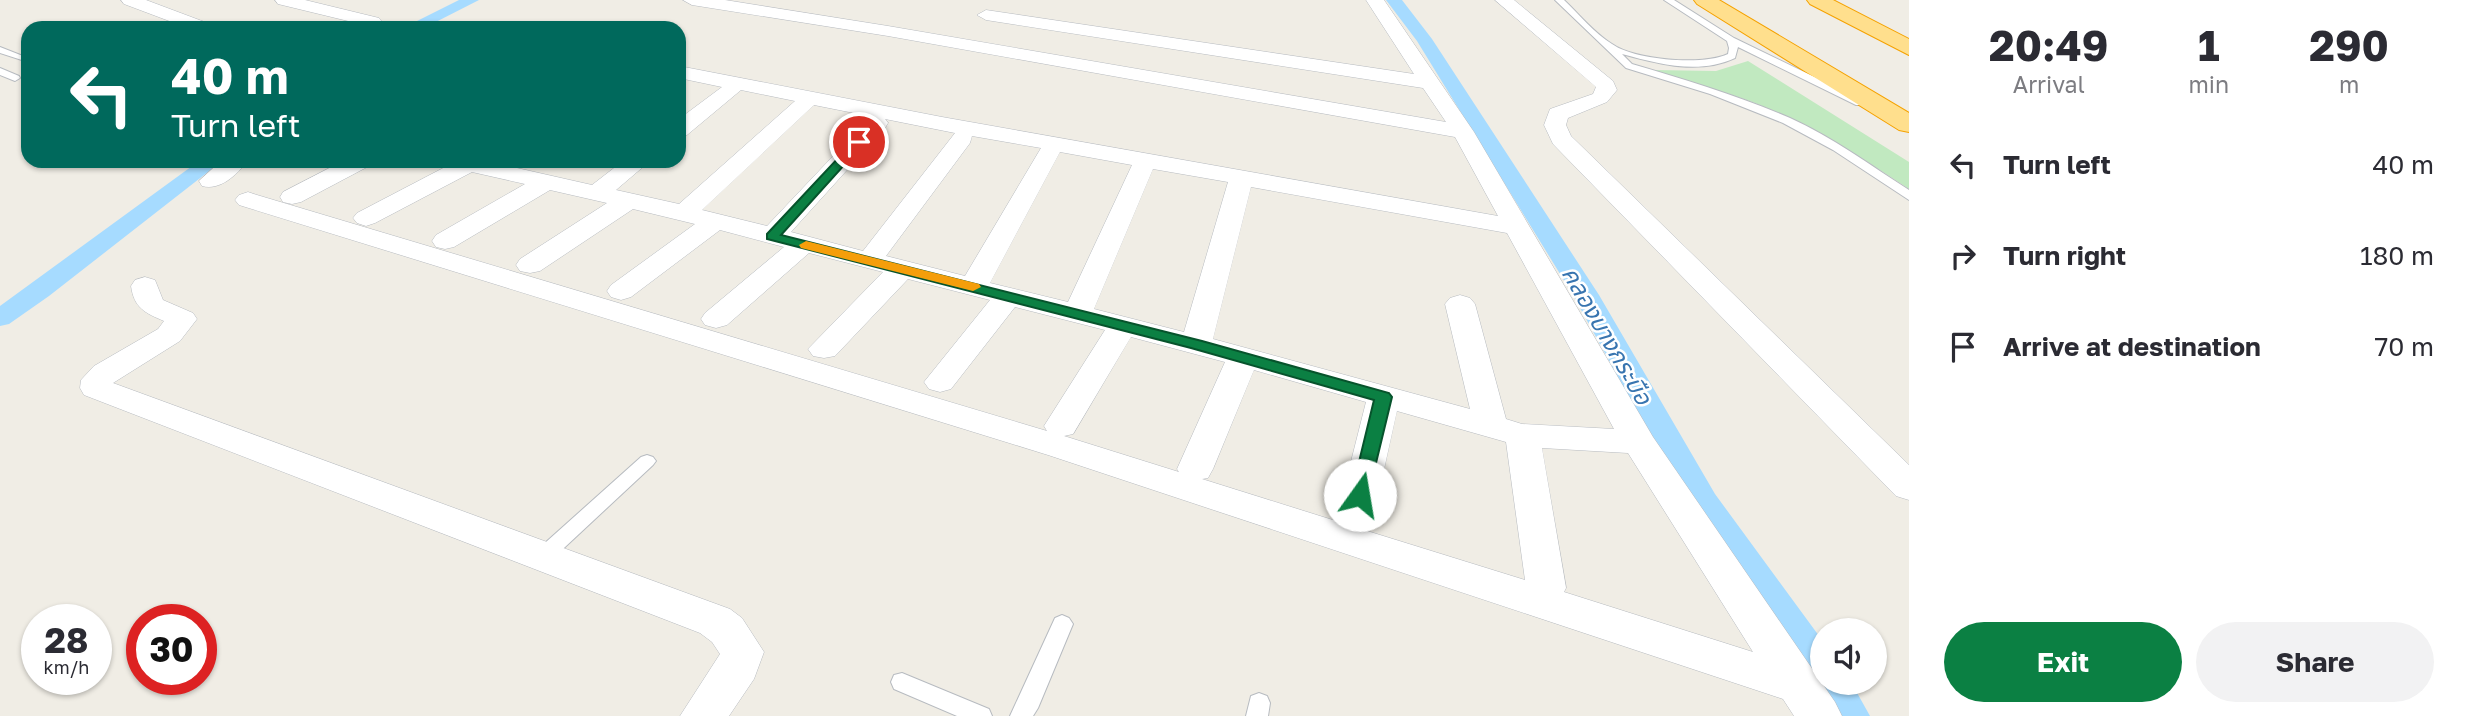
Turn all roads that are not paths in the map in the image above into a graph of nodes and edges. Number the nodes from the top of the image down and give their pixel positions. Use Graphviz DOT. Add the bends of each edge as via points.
graph roads {
  1 [pos="130,0"];
  2 [pos="284,0"];
  3 [pos="692,0"];
  4 [pos="1375,0"];
  5 [pos="1504,0"];
  6 [pos="1559,0"];
  7 [pos="1668,0"];
  8 [pos="1704,0"];
  9 [pos="1817,0"];
  10 [pos="986,15"];
  11 [pos="186,21"];
  12 [pos="369,21"];
  13 [pos="1731,40"];
  14 [pos="1608,47"];
  15 [pos="1909,48"];
  16 [pos="0,50"];
  17 [pos="21,59"];
  18 [pos="0,71"];
  19 [pos="686,73"];
  20 [pos="15,78"];
  21 [pos="1432,83"];
  22 [pos="732,89"];
  23 [pos="804,104"];
  24 [pos="877,123"];
  25 [pos="686,125"];
  26 [pos="1909,126"];
  27 [pos="1463,132"];
  28 [pos="962,138"];
  29 [pos="1049,153"];
  30 [pos="227,168"];
  31 [pos="347,168"];
  32 [pos="452,168"];
  33 [pos="498,168"];
  34 [pos="629,168"];
  35 [pos="1142,169"];
  36 [pos="527,172"];
  37 [pos="211,181"];
  38 [pos="1239,185"];
  39 [pos="597,192"];
  40 [pos="1909,196"];
  41 [pos="292,197"];
  42 [pos="248,200"];
  43 [pos="628,201"];
  44 [pos="684,213"];
  45 [pos="366,218"];
  46 [pos="715,222"];
  47 [pos="1518,227"];
  48 [pos="772,236"];
  49 [pos="445,241"];
  50 [pos="803,244"];
  51 [pos="869,261"];
  52 [pos="530,265"];
  53 [pos="902,270"];
  54 [pos="145,285"];
  55 [pos="973,287"];
  56 [pos="621,291"];
  57 [pos="1008,296"];
  58 [pos="1460,304"];
  59 [pos="1077,314"];
  60 [pos="716,318"];
  61 [pos="1122,326"];
  62 [pos="1196,344"];
  63 [pos="824,349"];
  64 [pos="1243,358"];
  65 [pos="940,382"];
  66 [pos="1384,397"];
  67 [pos="1060,426"];
  68 [pos="1506,430"];
  69 [pos="1639,442"];
  70 [pos="647,461"];
  71 [pos="1195,469"];
  72 [pos="1909,487"];
  73 [pos="1354,519"];
  74 [pos="543,556"];
  75 [pos="1546,588"];
  76 [pos="1062,624"];
  77 [pos="902,682"];
  78 [pos="1799,685"];
  79 [pos="703,716"];
  80 [pos="981,716"];
  81 [pos="1021,716"];
  82 [pos="1819,716"];
  1 -- 11 [label="street"];
  2 -- 12 [label="street"];
  3 -- 27 [label="street"];
  4 -- 21 [label="street"];
  5 -- 72 [label="street" via="1606,85 1600,98 1558,114 1555,125 1561,139"];
  6 -- 14 [label="lane"];
  7 -- 13 [label="lane"];
  8 -- 26 [label="highway"];
  9 -- 15 [label="highway"];
  10 -- 21 [label="street"];
  13 -- 14 [label="lane" via="1732,55 1706,63 1656,59"];
  13 -- 26 [label="lane"];
  14 -- 40 [label="lane" via="1637,69 1787,121"];
  16 -- 17 [label="lane"];
  18 -- 20 [label="lane"];
  19 -- 47 [label="street"];
  21 -- 27 [label="street"];
  22 -- 25 [label="street"];
  23 -- 44 [label="street"];
  24 -- 48 [label="street"];
  27 -- 47 [label="street"];
  28 -- 51 [label="street"];
  29 -- 55 [label="street"];
  30 -- 37 [label="street"];
  31 -- 41 [label="street"];
  32 -- 45 [label="street"];
  33 -- 36 [label="street"];
  34 -- 39 [label="street"];
  35 -- 59 [label="street"];
  36 -- 39 [label="street"];
  36 -- 49 [label="street"];
  38 -- 62 [label="street"];
  39 -- 43 [label="street"];
  42 -- 78 [label="street" via="1060,447"];
  43 -- 44 [label="street"];
  43 -- 52 [label="street"];
  44 -- 46 [label="street"];
  46 -- 48 [label="street"];
  46 -- 56 [label="street"];
  47 -- 69 [label="street"];
  48 -- 50 [label="street"];
  50 -- 51 [label="street"];
  50 -- 60 [label="street"];
  51 -- 53 [label="street"];
  53 -- 55 [label="street"];
  53 -- 63 [label="street"];
  54 -- 74 [label="street" via="146,299 154,308 182,319 169,335 105,373 96,388"];
  55 -- 57 [label="street"];
  57 -- 59 [label="street"];
  57 -- 65 [label="street"];
  58 -- 68 [label="street"];
  59 -- 61 [label="street"];
  61 -- 62 [label="street"];
  61 -- 67 [label="street"];
  62 -- 64 [label="street"];
  64 -- 66 [label="street"];
  64 -- 71 [label="street"];
  66 -- 68 [label="street"];
  66 -- 73 [label="street"];
  68 -- 69 [label="street"];
  68 -- 75 [label="street"];
  69 -- 78 [label="street"];
  70 -- 74 [label="lane"];
  74 -- 79 [label="street" via="727,629 742,652 738,666"];
  76 -- 81 [label="lane"];
  77 -- 80 [label="lane"];
  78 -- 82 [label="street"];
}
